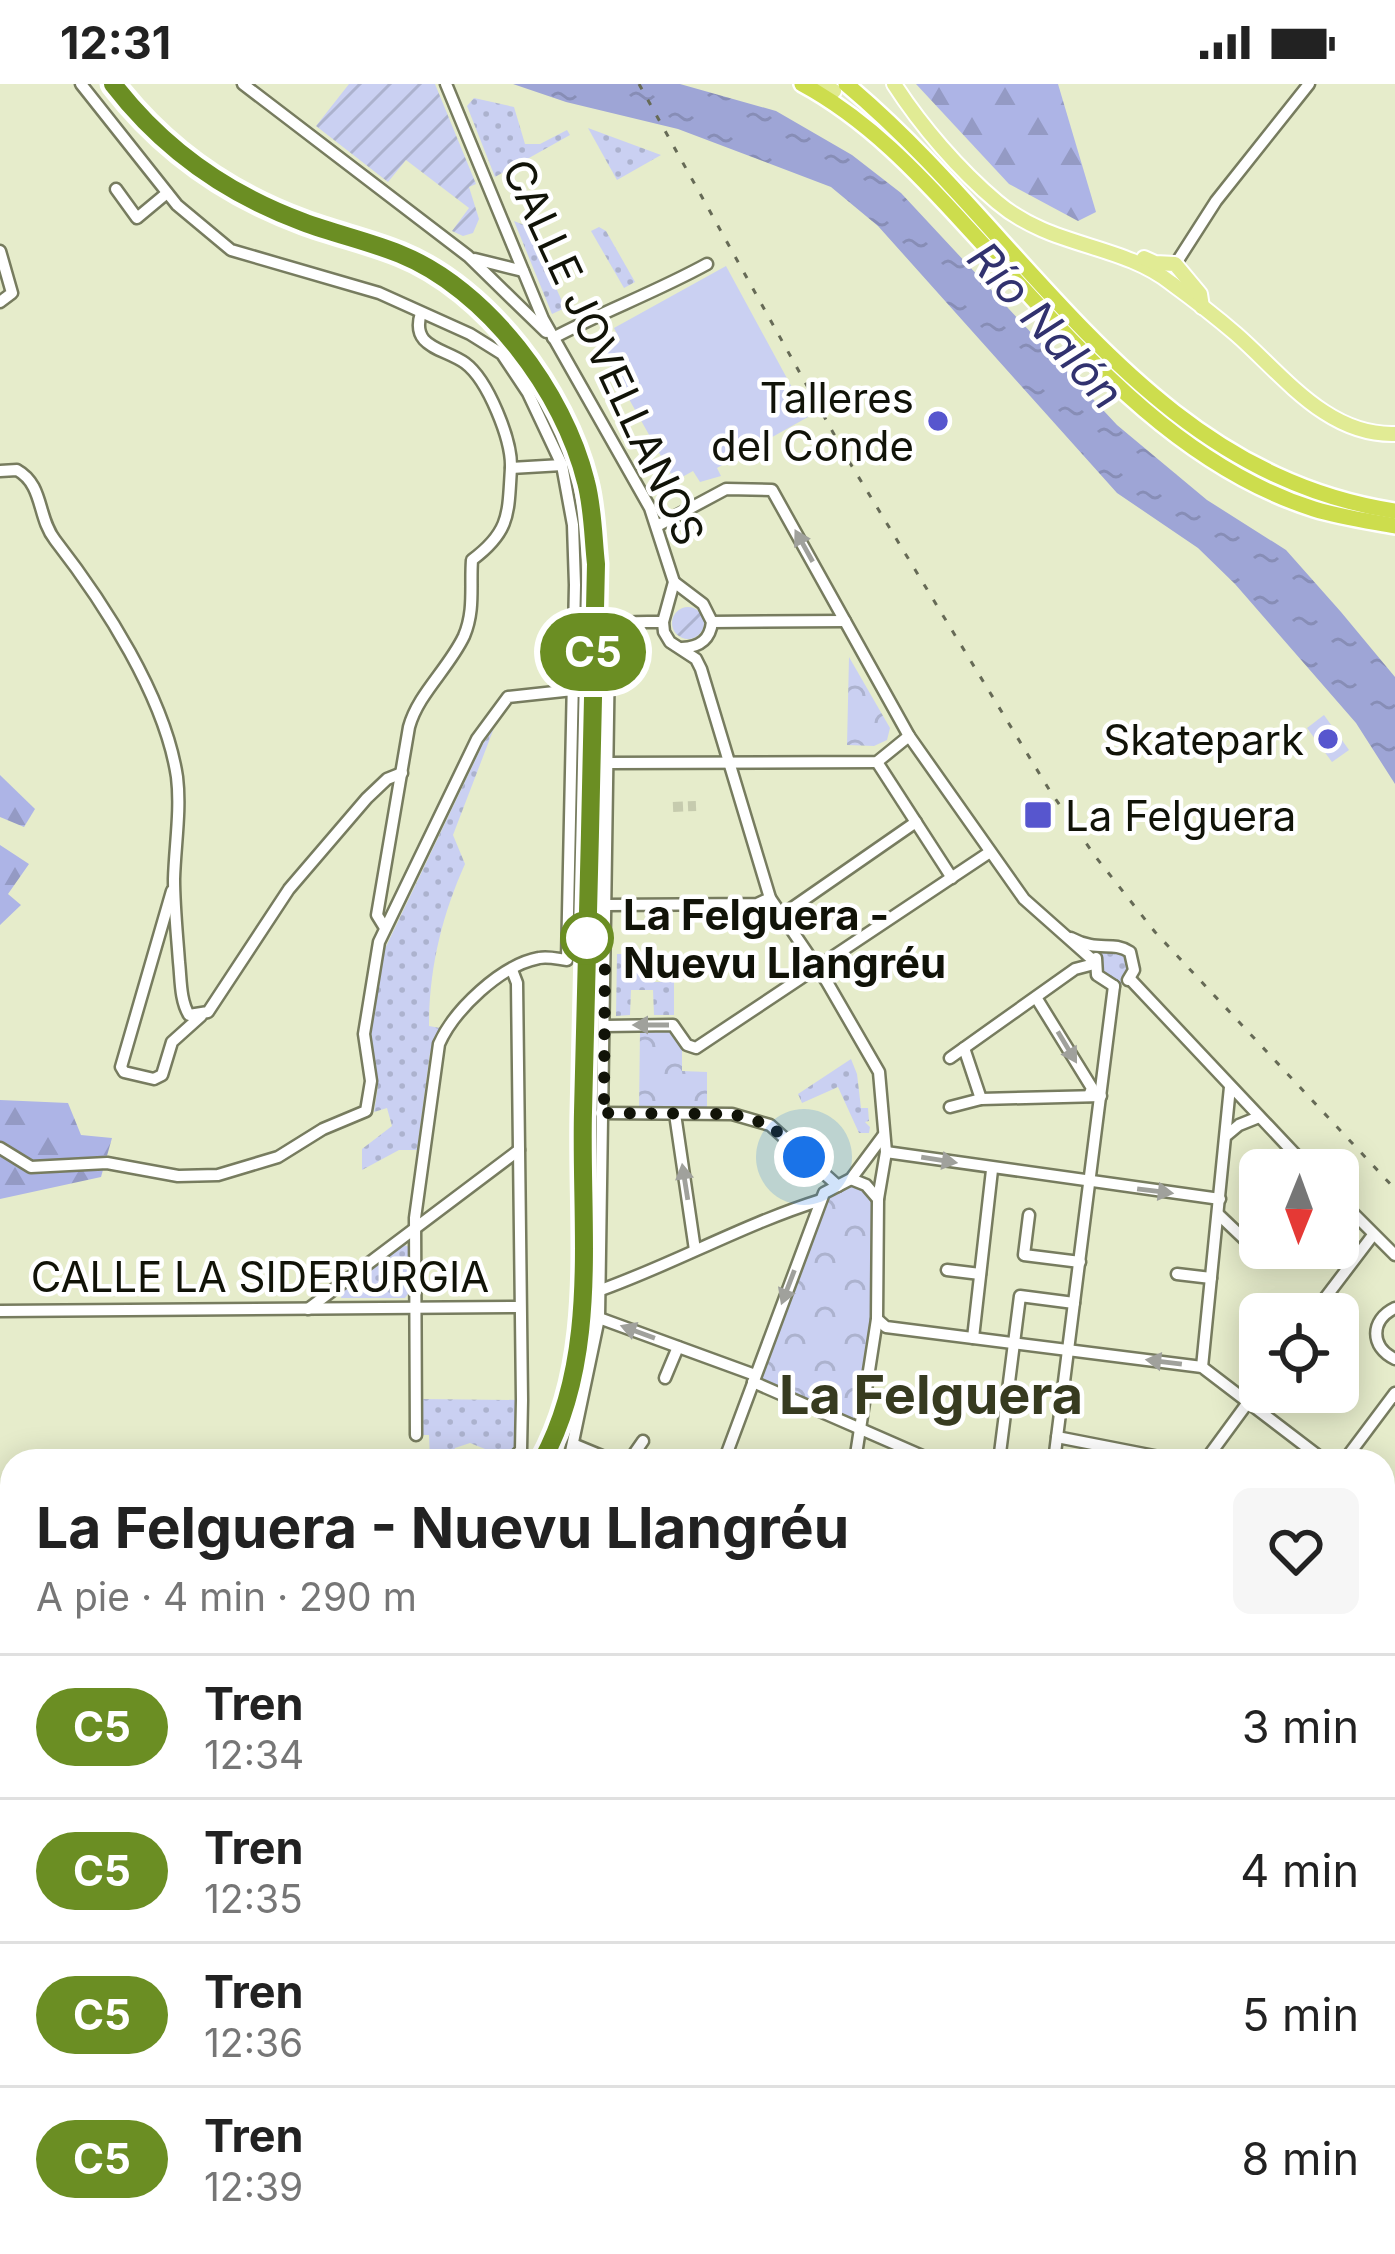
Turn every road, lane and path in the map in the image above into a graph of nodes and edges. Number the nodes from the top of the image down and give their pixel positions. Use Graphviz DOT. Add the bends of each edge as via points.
graph roads {
  1 [pos="81,84"];
  2 [pos="243,84"];
  3 [pos="446,84"];
  4 [pos="802,84"];
  5 [pos="885,84"];
  6 [pos="894,84"];
  7 [pos="1309,84"];
  8 [pos="834,90"];
  9 [pos="945,148"];
  10 [pos="116,189"];
  11 [pos="167,194"];
  12 [pos="513,246"];
  13 [pos="0,250"];
  14 [pos="1104,252"];
  15 [pos="468,256"];
  16 [pos="706,264"];
  17 [pos="1175,264"];
  18 [pos="499,266"];
  19 [pos="524,271"];
  20 [pos="1166,279"];
  21 [pos="496,282"];
  22 [pos="0,302"];
  23 [pos="1202,307"];
  24 [pos="421,313"];
  25 [pos="553,338"];
  26 [pos="1395,434"];
  27 [pos="562,465"];
  28 [pos="511,468"];
  29 [pos="0,471"];
  30 [pos="1395,511"];
  31 [pos="657,526"];
  32 [pos="1395,526"];
  33 [pos="674,582"];
  34 [pos="694,600"];
  35 [pos="670,606"];
  36 [pos="845,621"];
  37 [pos="663,622"];
  38 [pos="712,622"];
  39 [pos="622,623"];
  40 [pos="574,624"];
  41 [pos="589,633"];
  42 [pos="706,640"];
  43 [pos="682,648"];
  44 [pos="575,654"];
  45 [pos="701,669"];
  46 [pos="573,690"];
  47 [pos="909,736"];
  48 [pos="877,762"];
  49 [pos="608,763"];
  50 [pos="730,763"];
  51 [pos="402,773"];
  52 [pos="916,822"];
  53 [pos="990,852"];
  54 [pos="952,878"];
  55 [pos="174,886"];
  56 [pos="770,898"];
  57 [pos="606,905"];
  58 [pos="782,915"];
  59 [pos="386,928"];
  60 [pos="1061,932"];
  61 [pos="1102,949"];
  62 [pos="1078,950"];
  63 [pos="1095,963"];
  64 [pos="817,967"];
  65 [pos="1075,969"];
  66 [pos="512,970"];
  67 [pos="1130,979"];
  68 [pos="1114,986"];
  69 [pos="1037,999"];
  70 [pos="201,1016"];
  71 [pos="604,1026"];
  72 [pos="964,1048"];
  73 [pos="950,1058"];
  74 [pos="1230,1087"];
  75 [pos="1093,1092"];
  76 [pos="981,1099"];
  77 [pos="950,1107"];
  78 [pos="1252,1110"];
  79 [pos="601,1113"];
  80 [pos="675,1114"];
  81 [pos="1228,1122"];
  82 [pos="883,1136"];
  83 [pos="0,1148"];
  84 [pos="1290,1149"];
  85 [pos="519,1150"];
  86 [pos="886,1152"];
  87 [pos="992,1170"];
  88 [pos="851,1179"];
  89 [pos="1090,1183"];
  90 [pos="838,1186"];
  91 [pos="823,1196"];
  92 [pos="878,1199"];
  93 [pos="1220,1199"];
  94 [pos="1218,1214"];
  95 [pos="1029,1215"];
  96 [pos="1359,1220"];
  97 [pos="415,1228"];
  98 [pos="1239,1234"];
  99 [pos="1373,1234"];
  100 [pos="695,1250"];
  101 [pos="1395,1255"];
  102 [pos="1080,1262"];
  103 [pos="947,1270"];
  104 [pos="980,1274"];
  105 [pos="1177,1274"];
  106 [pos="1211,1278"];
  107 [pos="598,1291"];
  108 [pos="1329,1293"];
  109 [pos="1075,1303"];
  110 [pos="520,1307"];
  111 [pos="1395,1308"];
  112 [pos="308,1309"];
  113 [pos="416,1309"];
  114 [pos="0,1311"];
  115 [pos="599,1318"];
  116 [pos="878,1319"];
  117 [pos="973,1338"];
  118 [pos="1014,1343"];
  119 [pos="678,1347"];
  120 [pos="1068,1350"];
  121 [pos="1391,1357"];
  122 [pos="1202,1367"];
  123 [pos="1395,1374"];
  124 [pos="665,1378"];
  125 [pos="754,1378"];
  126 [pos="1239,1392"];
  127 [pos="1395,1392"];
  128 [pos="1240,1413"];
  129 [pos="1266,1413"];
  130 [pos="860,1429"];
  131 [pos="416,1435"];
  132 [pos="1057,1437"];
  133 [pos="643,1441"];
  134 [pos="573,1444"];
  135 [pos="521,1449"];
  136 [pos="572,1449"];
  137 [pos="585,1449"];
  138 [pos="637,1449"];
  139 [pos="728,1449"];
  140 [pos="857,1449"];
  141 [pos="906,1449"];
  142 [pos="1001,1449"];
  143 [pos="1056,1449"];
  144 [pos="1118,1449"];
  145 [pos="1214,1449"];
  146 [pos="1310,1449"];
  147 [pos="1353,1449"];
  1 -- 11 [label="street"];
  2 -- 15 [label="street"];
  3 -- 12 [label="street, CALLE JOVELLANOS"];
  4 -- 8 [label="highway"];
  5 -- 9 [label="main road"];
  6 -- 9 [label="main road"];
  7 -- 17 [label="street"];
  8 -- 30 [label="highway" via="910,139 1164,408 1305,490"];
  8 -- 32 [label="highway" via="1158,422 1259,487"];
  9 -- 14 [label="main road" via="1016,216"];
  10 -- 11 [label="street" via="137,218"];
  11 -- 24 [label="street" via="231,250 380,293"];
  12 -- 18 [label="street"];
  12 -- 19 [label="street, CALLE JOVELLANOS"];
  13 -- 22 [label="street" via="12,292"];
  14 -- 17 [label="main road"];
  14 -- 20 [label="main road"];
  15 -- 18 [label="street"];
  15 -- 21 [label="street"];
  16 -- 25 [label="street"];
  17 -- 20 [label="street"];
  17 -- 23 [label="main road"];
  18 -- 19 [label="street"];
  19 -- 21 [label="street" via="513,283"];
  19 -- 25 [label="street, CALLE JOVELLANOS"];
  20 -- 23 [label="main road"];
  21 -- 25 [label="street"];
  23 -- 26 [label="main road" via="1326,414 1367,433"];
  24 -- 27 [label="street" via="492,346 527,393"];
  24 -- 28 [label="street" via="423,340 469,367 493,405"];
  25 -- 31 [label="street, CALLE JOVELLANOS"];
  27 -- 28 [label="street"];
  27 -- 40 [label="street" via="574,525"];
  28 -- 51 [label="street" via="505,526 472,560 469,620 413,712"];
  29 -- 55 [label="street" via="16,470 33,484 44,523 141,674 176,771"];
  31 -- 33 [label="street, CALLE JOVELLANOS"];
  36 -- 31 [label="street, one-way" via="772,490 726,489"];
  33 -- 34 [label="street, CALLE JOVELLANOS"];
  33 -- 35 [label="street, CALLE JOVELLANOS"];
  34 -- 35 [label="street"];
  34 -- 38 [label="street"];
  35 -- 37 [label="street"];
  36 -- 38 [label="street"];
  36 -- 47 [label="street"];
  37 -- 39 [label="street"];
  37 -- 43 [label="street" via="670,642"];
  38 -- 42 [label="street"];
  39 -- 41 [label="street"];
  39 -- 49 [label="street" via="609,651"];
  40 -- 41 [label="street"];
  40 -- 44 [label="street"];
  41 -- 44 [label="street"];
  42 -- 43 [label="street"];
  42 -- 45 [label="street"];
  43 -- 45 [label="street"];
  44 -- 46 [label="street"];
  45 -- 50 [label="street"];
  46 -- 59 [label="street" via="508,697 490,719"];
  46 -- 66 [label="street" via="567,953"];
  47 -- 48 [label="street"];
  47 -- 53 [label="street"];
  48 -- 50 [label="street"];
  48 -- 52 [label="street"];
  49 -- 50 [label="street"];
  49 -- 57 [label="street"];
  50 -- 56 [label="street"];
  51 -- 59 [label="street" via="377,915"];
  51 -- 70 [label="street" via="387,778 290,889"];
  52 -- 54 [label="street"];
  52 -- 58 [label="street"];
  53 -- 54 [label="street"];
  53 -- 60 [label="street"];
  54 -- 64 [label="street"];
  55 -- 70 [label="street" via="183,1002 189,1015"];
  55 -- 70 [label="street" via="124,1072 162,1076 172,1042"];
  56 -- 57 [label="street"];
  56 -- 58 [label="street"];
  57 -- 71 [label="street"];
  58 -- 64 [label="street"];
  59 -- 83 [label="street" via="366,1015 371,1092 361,1114 278,1157 207,1177 107,1162 31,1167"];
  60 -- 61 [label="street"];
  60 -- 62 [label="street"];
  61 -- 63 [label="street"];
  61 -- 67 [label="street" via="1130,952"];
  62 -- 63 [label="street"];
  62 -- 65 [label="street"];
  63 -- 65 [label="street"];
  63 -- 68 [label="street" via="1096,975"];
  64 -- 71 [label="street, one-way" via="701,1046 687,1045 673,1025"];
  64 -- 82 [label="street" via="880,1072"];
  65 -- 69 [label="street"];
  66 -- 85 [label="street"];
  66 -- 97 [label="street" via="466,1006 439,1044"];
  67 -- 68 [label="street"];
  67 -- 74 [label="street"];
  68 -- 75 [label="street" via="1103,1079"];
  69 -- 72 [label="street"];
  69 -- 75 [label="street, one-way"];
  71 -- 79 [label="street"];
  72 -- 73 [label="street"];
  72 -- 76 [label="street"];
  74 -- 78 [label="street"];
  74 -- 81 [label="street"];
  75 -- 76 [label="street"];
  75 -- 89 [label="street"];
  76 -- 77 [label="street"];
  78 -- 81 [label="street"];
  78 -- 81 [label="street" via="1239,1125"];
  78 -- 84 [label="street"];
  79 -- 80 [label="street"];
  79 -- 107 [label="street"];
  80 -- 90 [label="street" via="732,1114 770,1125"];
  100 -- 80 [label="street, one-way"];
  81 -- 93 [label="street"];
  82 -- 86 [label="street"];
  82 -- 88 [label="street"];
  85 -- 97 [label="street"];
  85 -- 110 [label="street"];
  86 -- 87 [label="street, one-way"];
  86 -- 92 [label="street"];
  87 -- 89 [label="street"];
  87 -- 104 [label="street"];
  88 -- 90 [label="street"];
  88 -- 92 [label="street"];
  89 -- 93 [label="street, one-way"];
  89 -- 102 [label="street"];
  90 -- 91 [label="street"];
  91 -- 100 [label="street"];
  91 -- 125 [label="street, one-way"];
  92 -- 116 [label="street"];
  93 -- 94 [label="street"];
  94 -- 98 [label="street"];
  94 -- 106 [label="street"];
  95 -- 102 [label="street" via="1024,1255"];
  96 -- 99 [label="street"];
  97 -- 112 [label="street"];
  97 -- 113 [label="street"];
  99 -- 101 [label="street"];
  99 -- 108 [label="street"];
  100 -- 107 [label="street"];
  102 -- 109 [label="street"];
  103 -- 104 [label="street"];
  104 -- 117 [label="street"];
  105 -- 106 [label="street"];
  106 -- 122 [label="street"];
  107 -- 115 [label="street"];
  109 -- 118 [label="street" via="1020,1296"];
  109 -- 120 [label="street"];
  110 -- 113 [label="street, CALLE LA SIDERURGIA"];
  110 -- 135 [label="street"];
  111 -- 121 [label="street" via="1376,1333"];
  112 -- 113 [label="street, CALLE LA SIDERURGIA"];
  112 -- 114 [label="street, CALLE LA SIDERURGIA"];
  113 -- 131 [label="street"];
  119 -- 115 [label="street, one-way"];
  115 -- 134 [label="street"];
  116 -- 117 [label="street" via="886,1327"];
  116 -- 130 [label="street"];
  117 -- 118 [label="street"];
  118 -- 120 [label="street"];
  118 -- 142 [label="street"];
  119 -- 124 [label="street"];
  119 -- 125 [label="street"];
  122 -- 120 [label="street, one-way"];
  120 -- 132 [label="street"];
  121 -- 123 [label="street"];
  122 -- 126 [label="street"];
  125 -- 130 [label="street"];
  125 -- 139 [label="street"];
  127 -- 147 [label="street"];
  128 -- 145 [label="street"];
  129 -- 146 [label="street"];
  130 -- 140 [label="street"];
  130 -- 141 [label="street"];
  132 -- 143 [label="street"];
  132 -- 144 [label="street"];
  133 -- 138 [label="street"];
  134 -- 136 [label="street"];
  134 -- 137 [label="street"];
}
